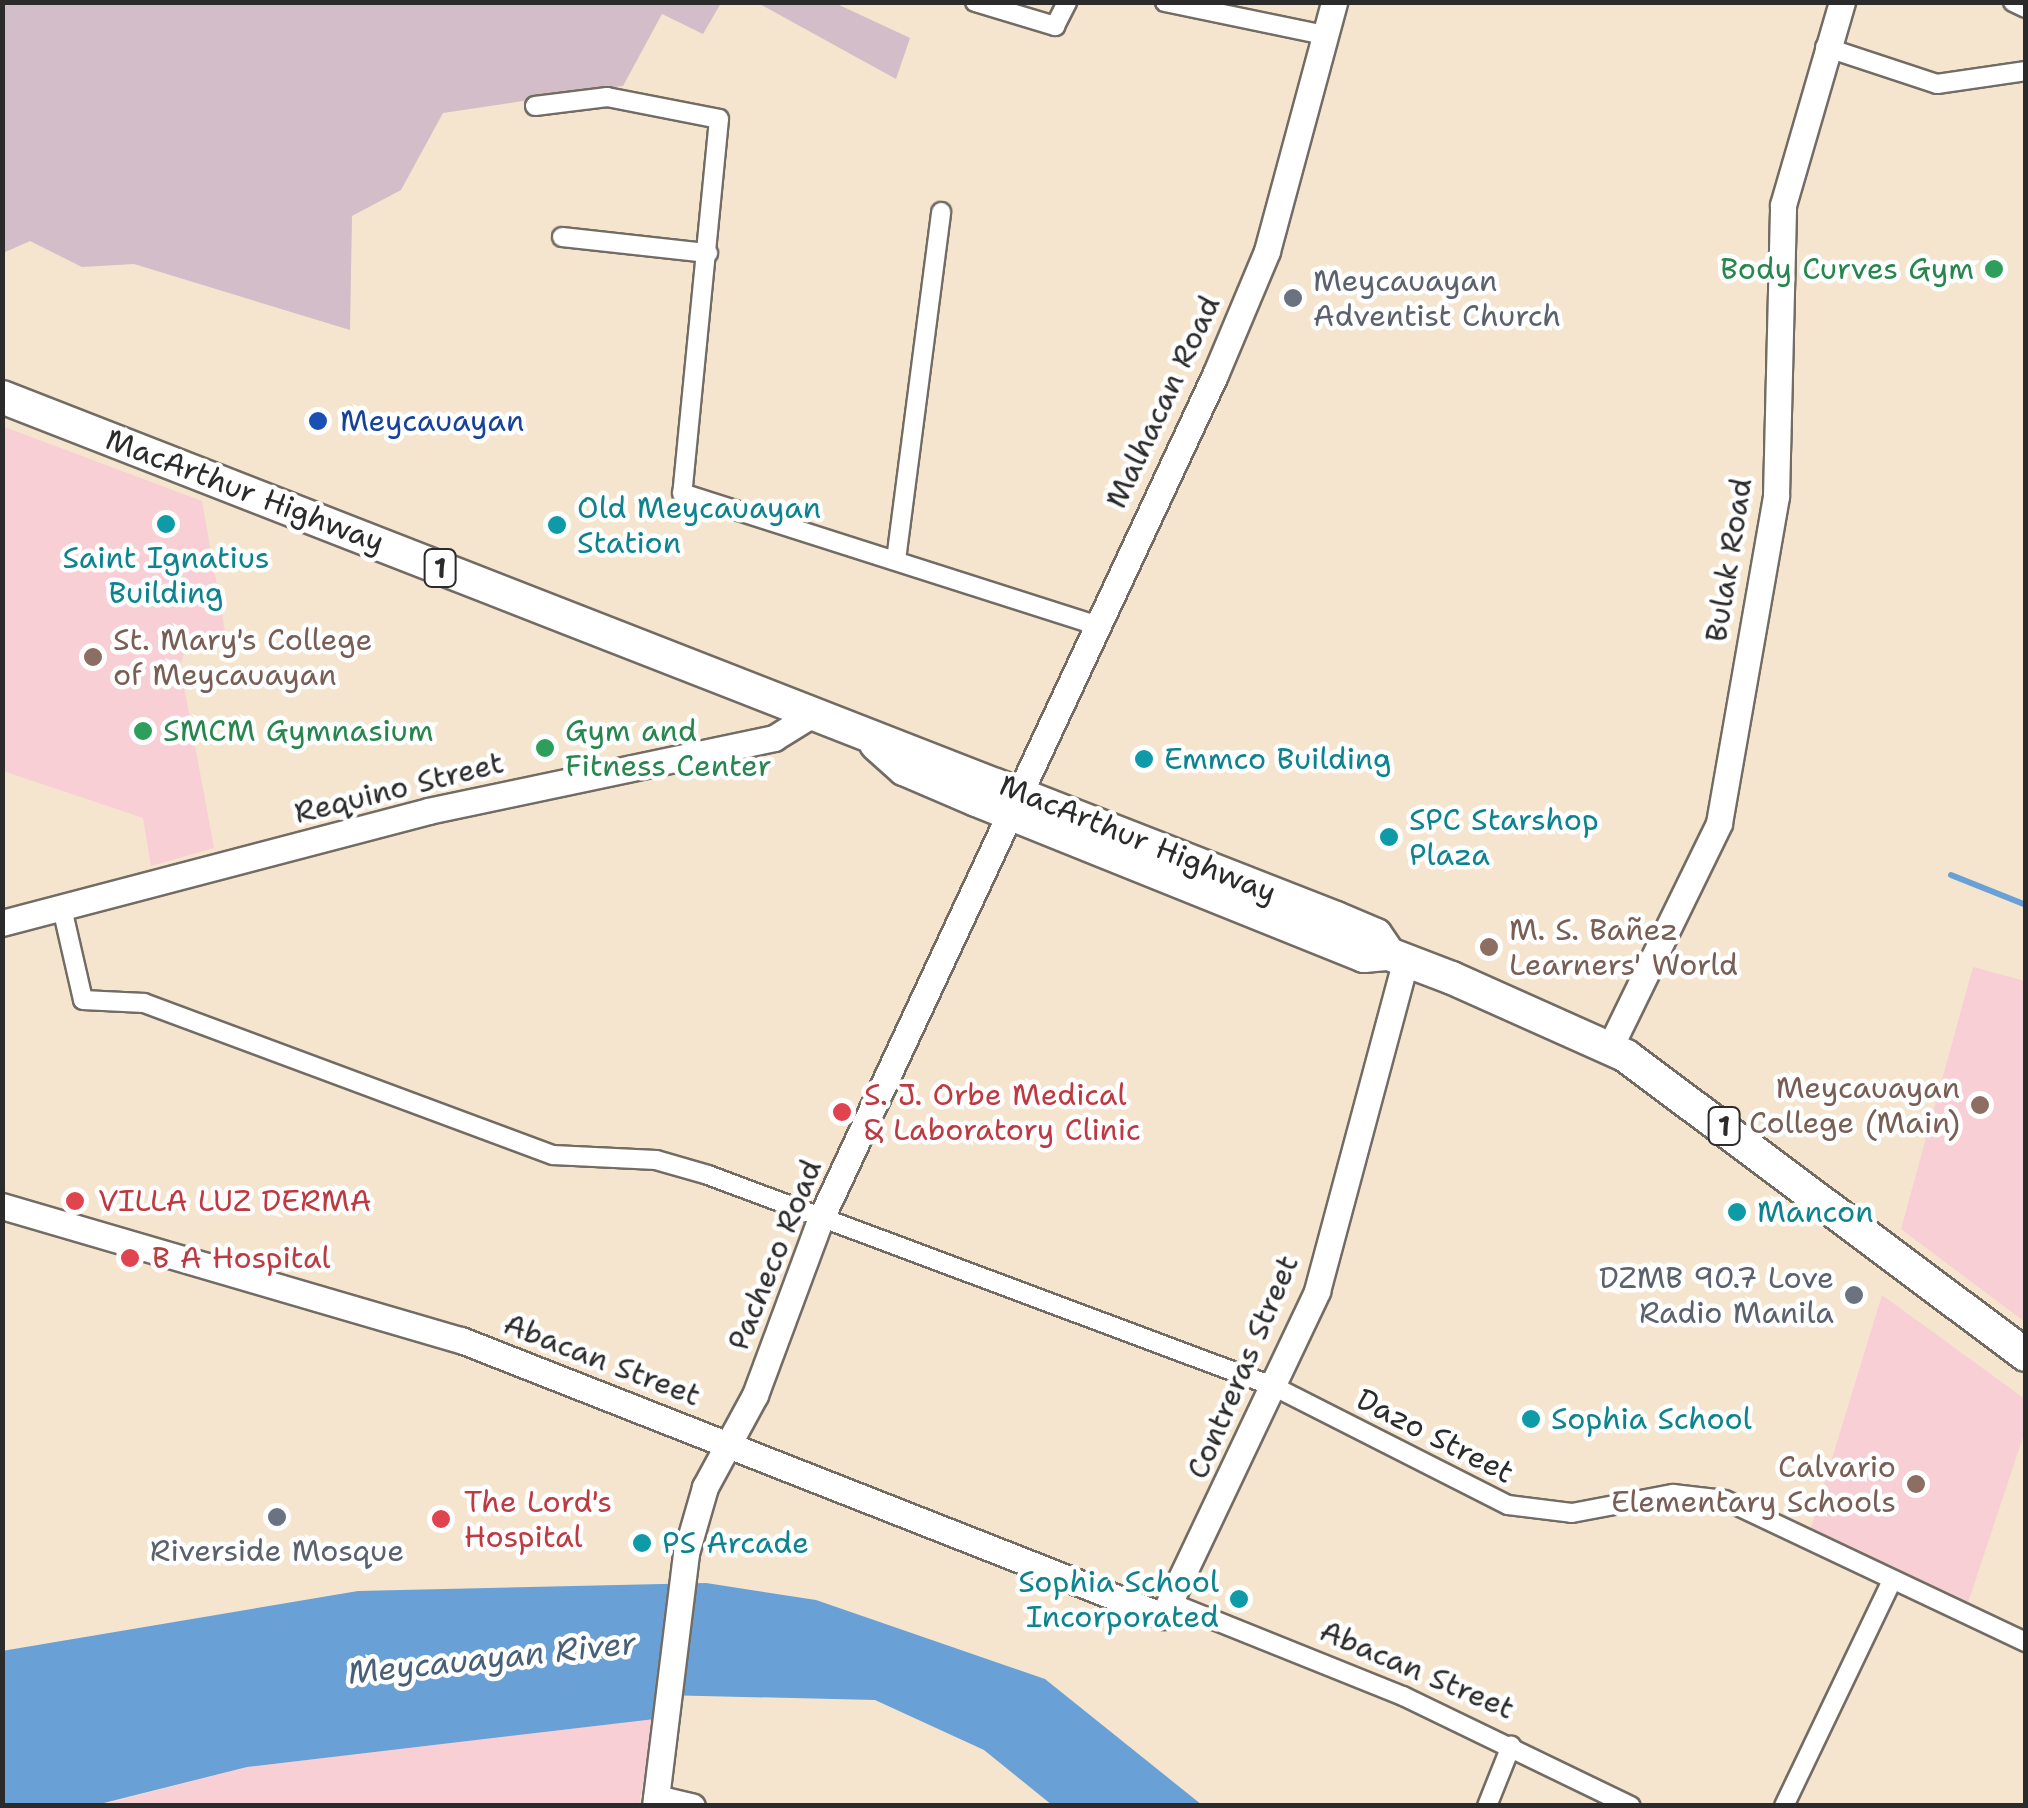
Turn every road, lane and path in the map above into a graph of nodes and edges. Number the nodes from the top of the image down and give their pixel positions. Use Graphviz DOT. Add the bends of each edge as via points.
graph roads {
  1 [pos="975,2"];
  2 [pos="1067,2"];
  3 [pos="1164,2"];
  4 [pos="1334,2"];
  5 [pos="1842,2"];
  6 [pos="2012,2"];
  7 [pos="2026,8"];
  8 [pos="1330,36"];
  9 [pos="1825,47"];
  10 [pos="2026,71"];
  11 [pos="535,106"];
  12 [pos="941,212"];
  13 [pos="562,237"];
  14 [pos="708,253"];
  15 [pos="2,397"];
  16 [pos="896,560"];
  17 [pos="1096,625"];
  18 [pos="808,716"];
  19 [pos="1013,801"];
  20 [pos="62,908"];
  21 [pos="2,923"];
  22 [pos="1397,957"];
  23 [pos="1610,1049"];
  24 [pos="2,1206"];
  25 [pos="821,1218"];
  26 [pos="2026,1355"];
  27 [pos="1276,1388"];
  28 [pos="726,1442"];
  29 [pos="1892,1581"];
  30 [pos="1168,1610"];
  31 [pos="2026,1642"];
  32 [pos="1511,1746"];
  33 [pos="656,1802"];
  34 [pos="692,1806"];
  35 [pos="1488,1806"];
  36 [pos="1631,1806"];
  37 [pos="1784,1806"];
  1 -- 2 [label="street" via="1055,26"];
  3 -- 8 [label="street"];
  4 -- 8 [label="street, Malhacan Road"];
  5 -- 9 [label="street, Bulak Road"];
  6 -- 7 [label="street"];
  8 -- 17 [label="street, Malhacan Road" via="1267,251"];
  9 -- 10 [label="street" via="1937,84"];
  9 -- 23 [label="street, Bulak Road" via="1783,205 1776,496 1719,823"];
  11 -- 14 [label="street" via="607,97 712,113 720,129"];
  12 -- 16 [label="street"];
  13 -- 14 [label="street"];
  14 -- 16 [label="street" via="682,493"];
  15 -- 18 [label="highway, MacArthur Highway / 1"];
  16 -- 17 [label="street"];
  17 -- 19 [label="street, Malhacan Road"];
  18 -- 19 [label="highway, MacArthur Highway / 1" via="876,744 912,748"];
  18 -- 20 [label="street, Requino Street" via="774,738 428,812"];
  19 -- 22 [label="highway, MacArthur Highway / 1" via="1364,956"];
  19 -- 25 [label="street, Pacheco Road"];
  20 -- 21 [label="street, Requino Street"];
  20 -- 25 [label="street, Dazo Street" via="82,1000 144,1003 553,1155 656,1160"];
  22 -- 23 [label="highway, MacArthur Highway / 1"];
  22 -- 27 [label="street, Contreras Street" via="1317,1291"];
  23 -- 26 [label="highway, MacArthur Highway / 1"];
  24 -- 28 [label="street, Abacan Street" via="461,1340"];
  25 -- 27 [label="street, Dazo Street"];
  25 -- 28 [label="street, Pacheco Road" via="755,1396"];
  27 -- 29 [label="street, Dazo Street" via="1508,1505 1572,1512 1672,1494 1725,1500"];
  27 -- 30 [label="street, Contreras Street"];
  28 -- 30 [label="street, Abacan Street"];
  28 -- 33 [label="street, Pacheco Road" via="684,1575"];
  29 -- 31 [label="street, Dazo Street"];
  29 -- 37 [label="street"];
  30 -- 32 [label="street, Abacan Street"];
  32 -- 35 [label="street"];
  32 -- 36 [label="street, Abacan Street"];
  33 -- 34 [label="street"];
}
